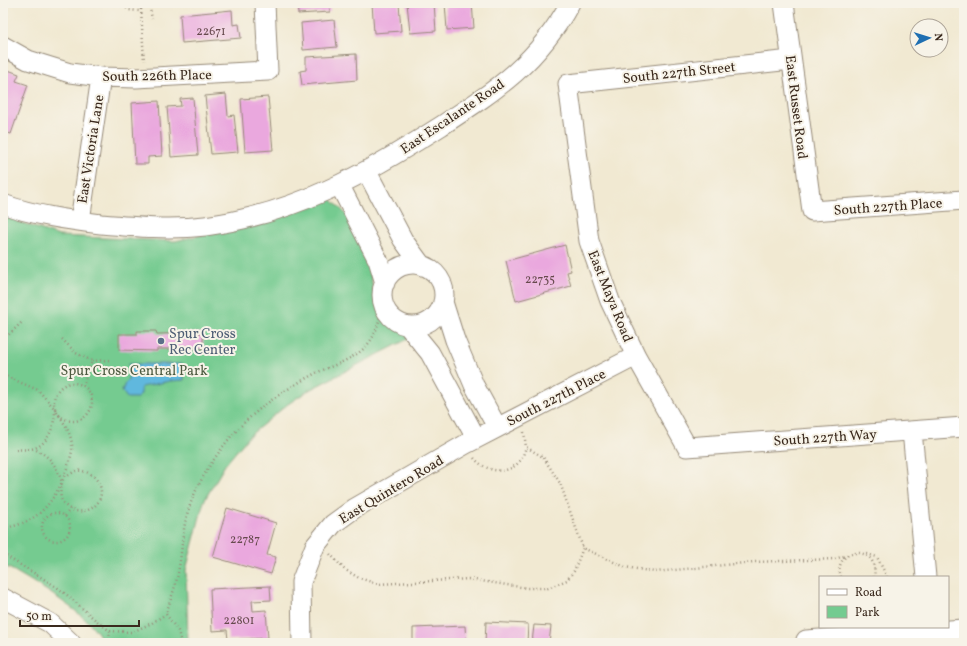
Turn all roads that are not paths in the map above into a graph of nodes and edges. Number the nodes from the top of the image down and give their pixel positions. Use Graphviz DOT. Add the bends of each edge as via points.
graph roads {
  1 [pos="265,3"];
  2 [pos="570,3"];
  3 [pos="784,3"];
  4 [pos="3,46"];
  5 [pos="791,60"];
  6 [pos="101,77"];
  7 [pos="568,84"];
  8 [pos="353,179"];
  9 [pos="964,200"];
  10 [pos="3,204"];
  11 [pos="812,211"];
  12 [pos="80,221"];
  13 [pos="422,266"];
  14 [pos="384,292"];
  15 [pos="443,302"];
  16 [pos="408,326"];
  17 [pos="636,356"];
  18 [pos="964,427"];
  19 [pos="497,428"];
  20 [pos="912,431"];
  21 [pos="471,441"];
  22 [pos="687,448"];
  23 [pos="926,576"];
  24 [pos="3,598"];
  25 [pos="931,629"];
  26 [pos="964,629"];
  27 [pos="807,642"];
  28 [pos="71,643"];
  29 [pos="302,643"];
  1 -- 6 [label="street, South 226th Place" via="268,72 145,78"];
  2 -- 8 [label="street, East Escalante Road" via="559,23 532,57 496,90"];
  3 -- 5 [label="street, East Russet Road"];
  4 -- 6 [label="street, South 226th Place" via="28,60 70,73"];
  5 -- 7 [label="street, South 227th Street"];
  5 -- 11 [label="street, East Russet Road"];
  6 -- 12 [label="street, East Victoria Lane"];
  7 -- 17 [label="street, East Maya Road" via="589,241 610,301"];
  8 -- 12 [label="street, East Escalante Road" via="278,210 204,226 138,228"];
  8 -- 13 [label="street"];
  8 -- 14 [label="street" via="378,260"];
  9 -- 11 [label="street, South 227th Place"];
  10 -- 12 [label="street, East Escalante Road"];
  13 -- 14 [label="street" via="413,264 400,268 390,275"];
  13 -- 15 [label="street" via="437,276 442,284"];
  14 -- 16 [label="street" via="392,317"];
  15 -- 16 [label="street" via="440,311 426,323"];
  15 -- 19 [label="street" via="455,340 474,385"];
  16 -- 21 [label="street" via="430,354"];
  17 -- 19 [label="street, South 227th Place"];
  17 -- 22 [label="street, East Maya Road"];
  18 -- 20 [label="street, South 227th Way"];
  19 -- 21 [label="street, South 227th Place"];
  20 -- 22 [label="street, South 227th Way"];
  20 -- 23 [label="street"];
  21 -- 29 [label="street, East Quintero Road" via="355,508 333,524 318,542 301,582"];
  24 -- 28 [label="street" via="50,623"];
  25 -- 26 [label="street"];
  25 -- 27 [label="street"];
}
